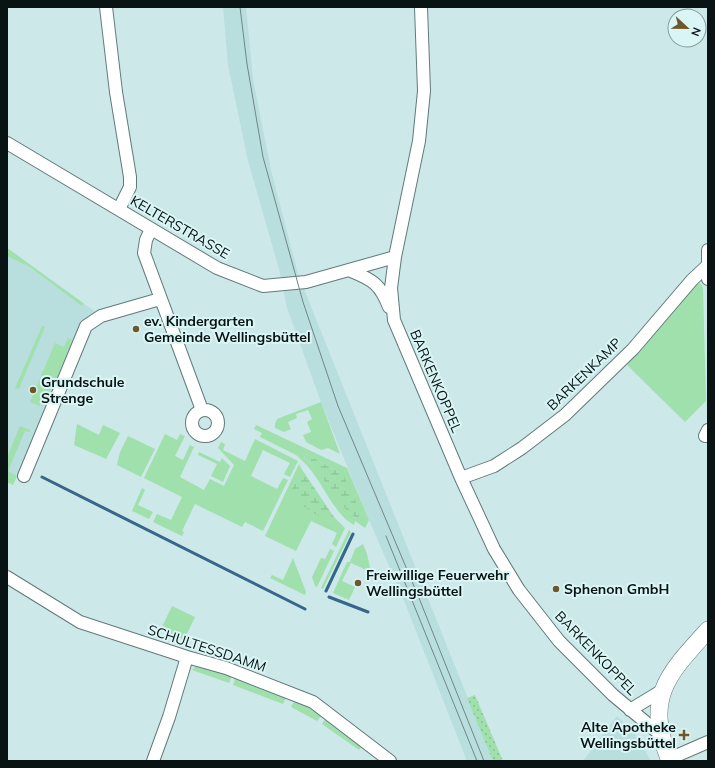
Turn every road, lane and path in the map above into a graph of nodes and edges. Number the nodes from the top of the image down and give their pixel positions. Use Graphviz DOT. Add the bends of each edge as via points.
graph roads {
  1 [pos="106,7"];
  2 [pos="421,7"];
  3 [pos="7,143"];
  4 [pos="119,209"];
  5 [pos="151,229"];
  6 [pos="708,250"];
  7 [pos="395,257"];
  8 [pos="708,265"];
  9 [pos="351,271"];
  10 [pos="708,279"];
  11 [pos="160,299"];
  12 [pos="394,320"];
  13 [pos="202,410"];
  14 [pos="24,476"];
  15 [pos="461,478"];
  16 [pos="7,577"];
  17 [pos="708,630"];
  18 [pos="187,657"];
  19 [pos="663,690"];
  20 [pos="630,710"];
  21 [pos="661,735"];
  22 [pos="708,742"];
  23 [pos="670,760"];
  24 [pos="153,761"];
  25 [pos="390,761"];
  1 -- 4 [label="street" via="130,177 130,187"];
  2 -- 7 [label="street, BARKENKOPPEL" via="424,91 419,141"];
  3 -- 4 [label="street, KELTERSTRASSE"];
  4 -- 5 [label="street, KELTERSTRASSE"];
  5 -- 9 [label="street, KELTERSTRASSE" via="217,268 263,286 306,282"];
  5 -- 11 [label="street" via="144,253"];
  6 -- 8 [label="street"];
  7 -- 9 [label="street, KELTERSTRASSE"];
  7 -- 12 [label="street, BARKENKOPPEL" via="391,288"];
  8 -- 10 [label="street"];
  8 -- 15 [label="street, BARKENKAMP" via="633,349 565,415 494,466"];
  9 -- 12 [label="street" via="369,278 383,292"];
  11 -- 13 [label="street"];
  11 -- 14 [label="street" via="101,316 86,326"];
  12 -- 15 [label="street, BARKENKOPPEL"];
  15 -- 20 [label="street, BARKENKOPPEL" via="494,549 519,590 559,641"];
  16 -- 18 [label="street, SCHULTESSDAMM" via="80,622"];
  17 -- 19 [label="main road" via="674,669"];
  18 -- 24 [label="street"];
  18 -- 25 [label="street, SCHULTESSDAMM" via="226,668 313,702"];
  19 -- 20 [label="street, BARKENKOPPEL"];
  19 -- 21 [label="main road" via="659,713"];
  20 -- 21 [label="street, BARKENKOPPEL"];
  21 -- 23 [label="main road"];
  22 -- 23 [label="street"];
}
